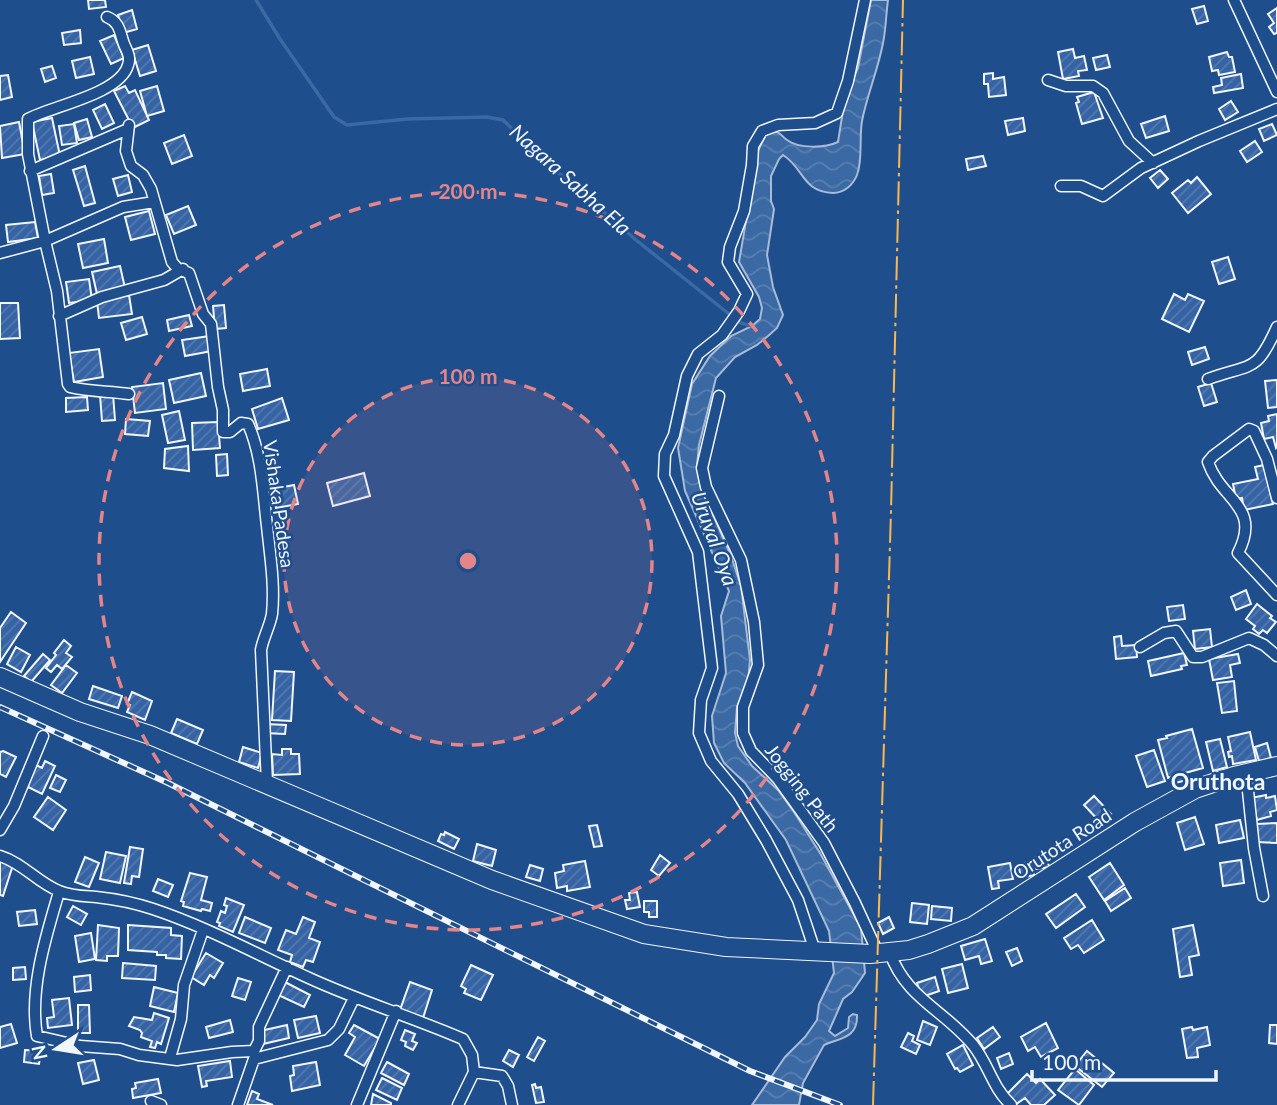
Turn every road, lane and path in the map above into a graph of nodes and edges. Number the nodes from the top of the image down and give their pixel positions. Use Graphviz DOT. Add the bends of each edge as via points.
graph roads {
  1 [pos="865,0"];
  2 [pos="1234,0"];
  3 [pos="107,18"];
  4 [pos="1048,80"];
  5 [pos="1277,92"];
  6 [pos="1277,109"];
  7 [pos="1153,163"];
  8 [pos="30,171"];
  9 [pos="1061,186"];
  10 [pos="154,202"];
  11 [pos="45,241"];
  12 [pos="0,253"];
  13 [pos="183,270"];
  14 [pos="59,316"];
  15 [pos="1277,327"];
  16 [pos="1209,379"];
  17 [pos="129,394"];
  18 [pos="719,396"];
  19 [pos="1277,498"];
  20 [pos="1277,595"];
  21 [pos="1140,647"];
  22 [pos="1274,649"];
  23 [pos="0,677"];
  24 [pos="43,737"];
  25 [pos="1277,765"];
  26 [pos="1246,772"];
  27 [pos="267,784"];
  28 [pos="0,830"];
  29 [pos="0,856"];
  30 [pos="60,891"];
  31 [pos="1263,896"];
  32 [pos="203,930"];
  33 [pos="820,951"];
  34 [pos="879,953"];
  35 [pos="286,967"];
  36 [pos="354,998"];
  37 [pos="396,1011"];
  38 [pos="170,1058"];
  39 [pos="474,1072"];
  40 [pos="238,1105"];
  41 [pos="357,1105"];
  42 [pos="458,1105"];
  43 [pos="512,1105"];
  44 [pos="1011,1105"];
  1 -- 33 [label="street" via="837,113 815,122 762,131 753,146 744,211 728,262 747,294 722,335 698,354 687,376 674,435 665,454 664,476 698,552 712,668 701,701 699,733 711,761 766,839"];
  2 -- 5 [label="street"];
  3 -- 8 [label="street" via="118,25 129,52 128,65 121,78 108,87 28,119"];
  4 -- 7 [label="street" via="1066,86 1093,86 1103,93 1129,141"];
  6 -- 7 [label="street"];
  7 -- 9 [label="street" via="1103,197 1080,186"];
  8 -- 10 [label="street, Vishaka Padesa" via="128,127 126,151 131,166 147,180"];
  8 -- 11 [label="street"];
  10 -- 11 [label="street" via="123,207"];
  10 -- 13 [label="street, Vishaka Padesa" via="172,262"];
  11 -- 12 [label="street"];
  11 -- 14 [label="street"];
  13 -- 14 [label="street"];
  13 -- 27 [label="street, Vishaka Padesa" via="189,273 211,324 223,432 248,424 260,468 272,590 272,616 261,650"];
  14 -- 17 [label="street" via="70,387"];
  15 -- 16 [label="street" via="1252,367"];
  18 -- 34 [label="street, Jogging Path" via="702,468 706,487 741,560 754,622 758,665 743,707 743,733 751,751 778,779 824,843"];
  19 -- 20 [label="street" via="1254,431 1249,429 1208,463 1246,520 1245,539 1238,553"];
  21 -- 22 [label="street" via="1176,631 1194,657 1249,638"];
  23 -- 27 [label="main road, Orutota Road"];
  24 -- 28 [label="street"];
  25 -- 26 [label="main road, Orutota Road"];
  26 -- 31 [label="street"];
  26 -- 34 [label="main road, Orutota Road" via="1167,803 973,926 928,944"];
  27 -- 33 [label="main road, Orutota Road" via="492,880 644,934 726,947"];
  29 -- 30 [label="street"];
  30 -- 32 [label="street" via="136,904"];
  30 -- 38 [label="street" via="37,989 37,1036"];
  32 -- 35 [label="street"];
  32 -- 38 [label="street" via="184,985"];
  33 -- 34 [label="main road, Orutota Road"];
  34 -- 44 [label="street, Jogging Path" via="924,1002 953,1022"];
  35 -- 36 [label="street"];
  35 -- 38 [label="street" via="259,1027 257,1049"];
  36 -- 37 [label="street"];
  36 -- 40 [label="street" via="339,1029 328,1040 254,1059"];
  37 -- 39 [label="street" via="463,1039"];
  37 -- 41 [label="street"];
  39 -- 42 [label="street"];
  39 -- 43 [label="street" via="502,1076"];
}
